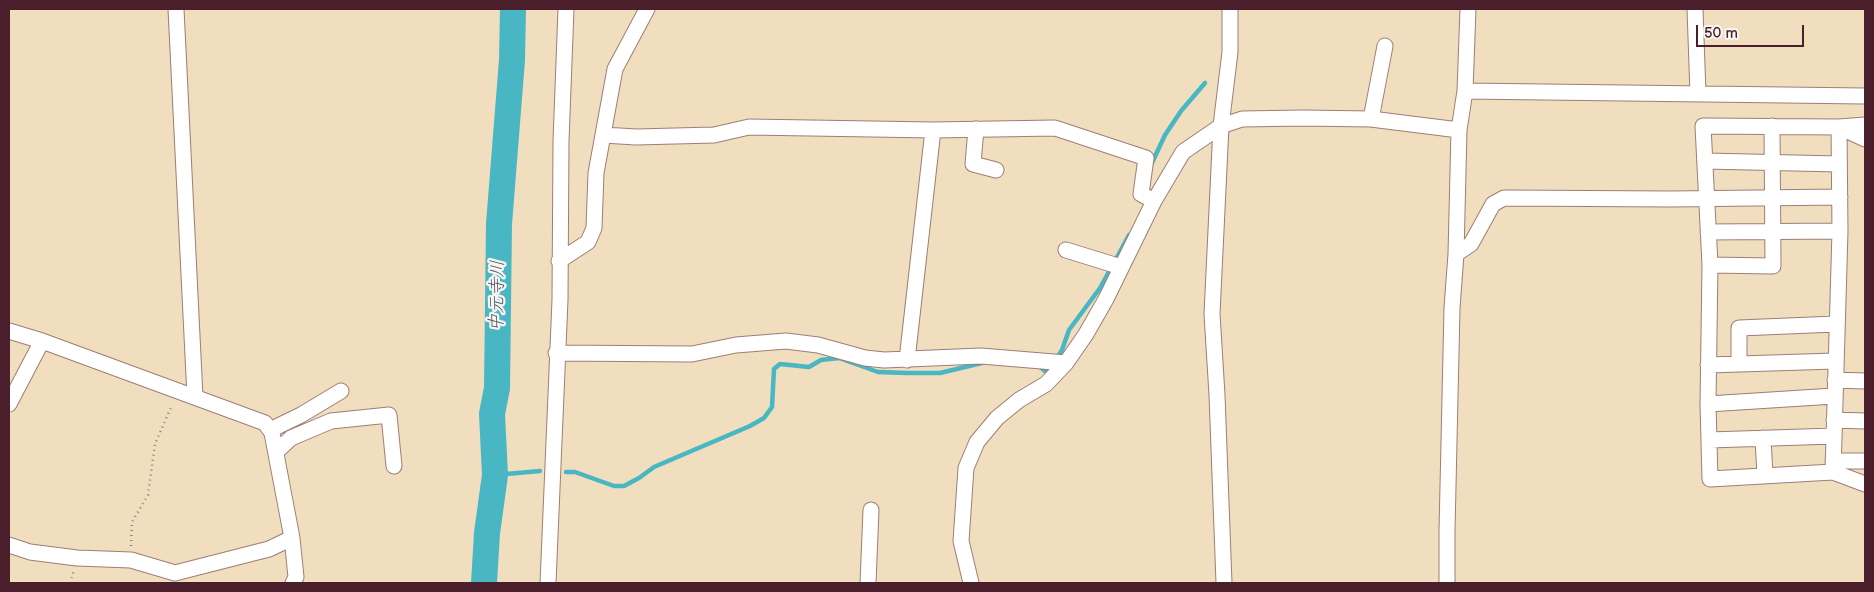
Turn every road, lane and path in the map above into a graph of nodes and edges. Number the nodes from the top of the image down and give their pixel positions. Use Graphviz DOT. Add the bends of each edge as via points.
graph roads {
  1 [pos="176,9"];
  2 [pos="566,9"];
  3 [pos="647,9"];
  4 [pos="1230,9"];
  5 [pos="1468,9"];
  6 [pos="1694,9"];
  7 [pos="1385,46"];
  8 [pos="1465,91"];
  9 [pos="1698,94"];
  10 [pos="1865,96"];
  11 [pos="1371,119"];
  12 [pos="1865,125"];
  13 [pos="1221,126"];
  14 [pos="1772,126"];
  15 [pos="1839,127"];
  16 [pos="976,129"];
  17 [pos="933,130"];
  18 [pos="1459,130"];
  19 [pos="602,135"];
  20 [pos="1865,139"];
  21 [pos="1704,161"];
  22 [pos="1772,162"];
  23 [pos="1839,164"];
  24 [pos="996,170"];
  25 [pos="1840,197"];
  26 [pos="1772,198"];
  27 [pos="1706,199"];
  28 [pos="1154,201"];
  29 [pos="1840,231"];
  30 [pos="1708,232"];
  31 [pos="1772,232"];
  32 [pos="1066,250"];
  33 [pos="1456,254"];
  34 [pos="559,260"];
  35 [pos="1710,266"];
  36 [pos="1122,267"];
  37 [pos="1836,324"];
  38 [pos="9,331"];
  39 [pos="42,341"];
  40 [pos="556,353"];
  41 [pos="907,360"];
  42 [pos="1835,361"];
  43 [pos="1066,364"];
  44 [pos="1739,364"];
  45 [pos="1708,365"];
  46 [pos="1835,380"];
  47 [pos="1865,381"];
  48 [pos="178,391"];
  49 [pos="341,391"];
  50 [pos="1834,396"];
  51 [pos="195,397"];
  52 [pos="9,404"];
  53 [pos="1708,404"];
  54 [pos="1834,420"];
  55 [pos="1865,421"];
  56 [pos="270,430"];
  57 [pos="1834,436"];
  58 [pos="1763,438"];
  59 [pos="1709,440"];
  60 [pos="276,452"];
  61 [pos="1865,461"];
  62 [pos="394,466"];
  63 [pos="1833,466"];
  64 [pos="1765,476"];
  65 [pos="1865,484"];
  66 [pos="871,510"];
  67 [pos="292,538"];
  68 [pos="9,545"];
  69 [pos="131,560"];
  70 [pos="293,583"];
  71 [pos="552,583"];
  72 [pos="868,583"];
  73 [pos="971,583"];
  74 [pos="1224,583"];
  75 [pos="1447,583"];
  1 -- 51 [label="street"];
  2 -- 34 [label="street"];
  3 -- 19 [label="street" via="615,69"];
  4 -- 13 [label="street" via="1230,52"];
  5 -- 8 [label="street"];
  6 -- 9 [label="street"];
  7 -- 11 [label="street"];
  8 -- 9 [label="street"];
  8 -- 18 [label="street"];
  9 -- 10 [label="street"];
  11 -- 13 [label="street" via="1242,119"];
  11 -- 18 [label="street"];
  12 -- 15 [label="street"];
  13 -- 28 [label="street" via="1183,152"];
  13 -- 74 [label="street" via="1212,314"];
  14 -- 15 [label="street"];
  14 -- 21 [label="street" via="1703,126"];
  14 -- 22 [label="street"];
  15 -- 20 [label="street"];
  15 -- 23 [label="street"];
  16 -- 17 [label="street"];
  16 -- 24 [label="street" via="973,164"];
  16 -- 28 [label="street" via="1055,128 1146,158 1141,194"];
  17 -- 19 [label="street" via="749,127 714,135"];
  17 -- 41 [label="street"];
  18 -- 33 [label="street"];
  19 -- 34 [label="street" via="596,173 594,228 588,242"];
  21 -- 22 [label="street"];
  21 -- 27 [label="street"];
  22 -- 23 [label="street"];
  22 -- 26 [label="street"];
  23 -- 25 [label="street"];
  25 -- 26 [label="street"];
  25 -- 29 [label="street"];
  26 -- 27 [label="street"];
  26 -- 31 [label="street"];
  27 -- 30 [label="street"];
  27 -- 33 [label="street" via="1504,198 1493,204 1471,244"];
  28 -- 36 [label="street"];
  29 -- 31 [label="street"];
  29 -- 37 [label="street"];
  30 -- 31 [label="street"];
  30 -- 35 [label="street"];
  31 -- 35 [label="street" via="1773,266"];
  32 -- 36 [label="street"];
  33 -- 75 [label="street" via="1452,308"];
  34 -- 40 [label="street"];
  35 -- 45 [label="street"];
  36 -- 43 [label="street"];
  37 -- 42 [label="street"];
  37 -- 44 [label="street" via="1739,328"];
  38 -- 39 [label="street"];
  39 -- 48 [label="street"];
  39 -- 52 [label="street"];
  40 -- 41 [label="street" via="692,354 736,345 786,341 818,345 864,358"];
  40 -- 71 [label="street"];
  41 -- 43 [label="street" via="981,356"];
  42 -- 44 [label="street"];
  42 -- 46 [label="street"];
  43 -- 73 [label="street" via="1046,384 997,418 977,442 966,468 961,541"];
  44 -- 45 [label="street"];
  45 -- 53 [label="street"];
  46 -- 47 [label="street"];
  46 -- 50 [label="street"];
  48 -- 51 [label="street"];
  48 -- 69 [label="path" via="155,444 148,495 132,522"];
  49 -- 56 [label="street"];
  50 -- 53 [label="street"];
  50 -- 54 [label="street"];
  51 -- 56 [label="street" via="265,423"];
  53 -- 59 [label="street"];
  54 -- 55 [label="street"];
  54 -- 57 [label="street"];
  56 -- 60 [label="street"];
  57 -- 58 [label="street"];
  57 -- 63 [label="street"];
  58 -- 59 [label="street"];
  58 -- 64 [label="street"];
  59 -- 64 [label="street" via="1710,479"];
  60 -- 62 [label="street" via="291,438 331,421 389,415"];
  60 -- 67 [label="street"];
  61 -- 63 [label="street"];
  63 -- 64 [label="street"];
  63 -- 65 [label="street"];
  66 -- 72 [label="street"];
  67 -- 69 [label="street" via="269,549 175,573"];
  67 -- 70 [label="street" via="296,578"];
  68 -- 69 [label="street" via="30,552 77,558"];
}
